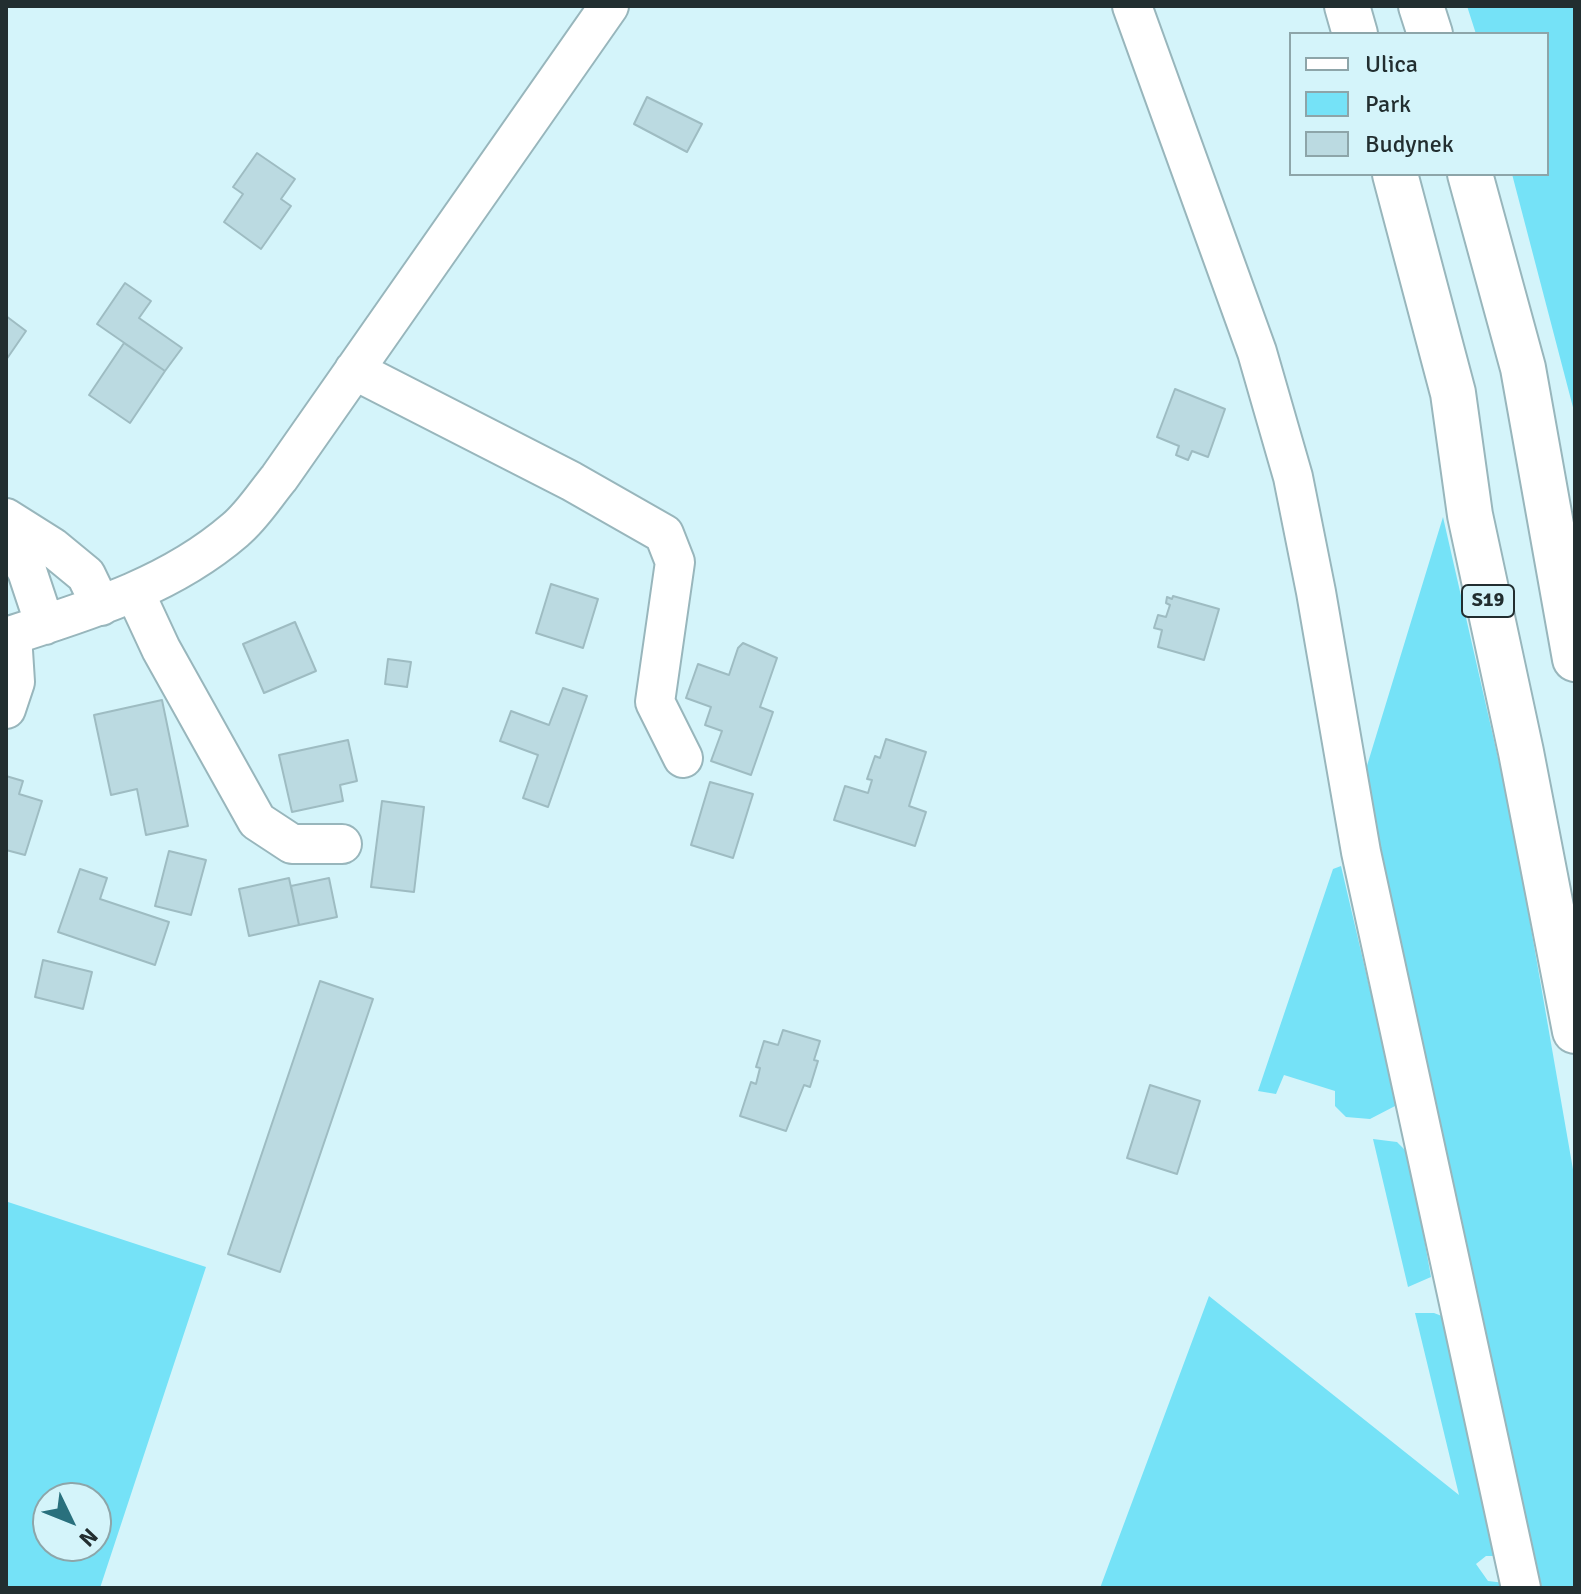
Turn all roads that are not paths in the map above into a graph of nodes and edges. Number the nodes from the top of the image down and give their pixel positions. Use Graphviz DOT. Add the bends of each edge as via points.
graph roads {
  1 [pos="609,6"];
  2 [pos="1132,6"];
  3 [pos="1347,6"];
  4 [pos="1421,6"];
  5 [pos="1354,32"];
  6 [pos="1429,32"];
  7 [pos="1396,176"];
  8 [pos="1471,176"];
  9 [pos="354,370"];
  10 [pos="6,518"];
  11 [pos="6,534"];
  12 [pos="118,600"];
  13 [pos="21,632"];
  14 [pos="1575,659"];
  15 [pos="6,709"];
  16 [pos="683,758"];
  17 [pos="342,844"];
  18 [pos="1575,1031"];
  19 [pos="1521,1588"];
  1 -- 9 [label="street"];
  2 -- 19 [label="street" via="1257,352 1293,477 1361,852"];
  3 -- 5 [label="highway"];
  4 -- 6 [label="highway"];
  7 -- 18 [label="highway, S19" via="1453,393 1470,515"];
  8 -- 14 [label="highway" via="1523,368"];
  9 -- 12 [label="street" via="238,528 202,556"];
  9 -- 16 [label="street" via="664,534 675,562 655,702"];
  10 -- 12 [label="street"];
  11 -- 13 [label="street" via="27,571"];
  12 -- 13 [label="street"];
  12 -- 17 [label="street" via="161,649 257,821 292,844"];
  13 -- 15 [label="street"];
}
